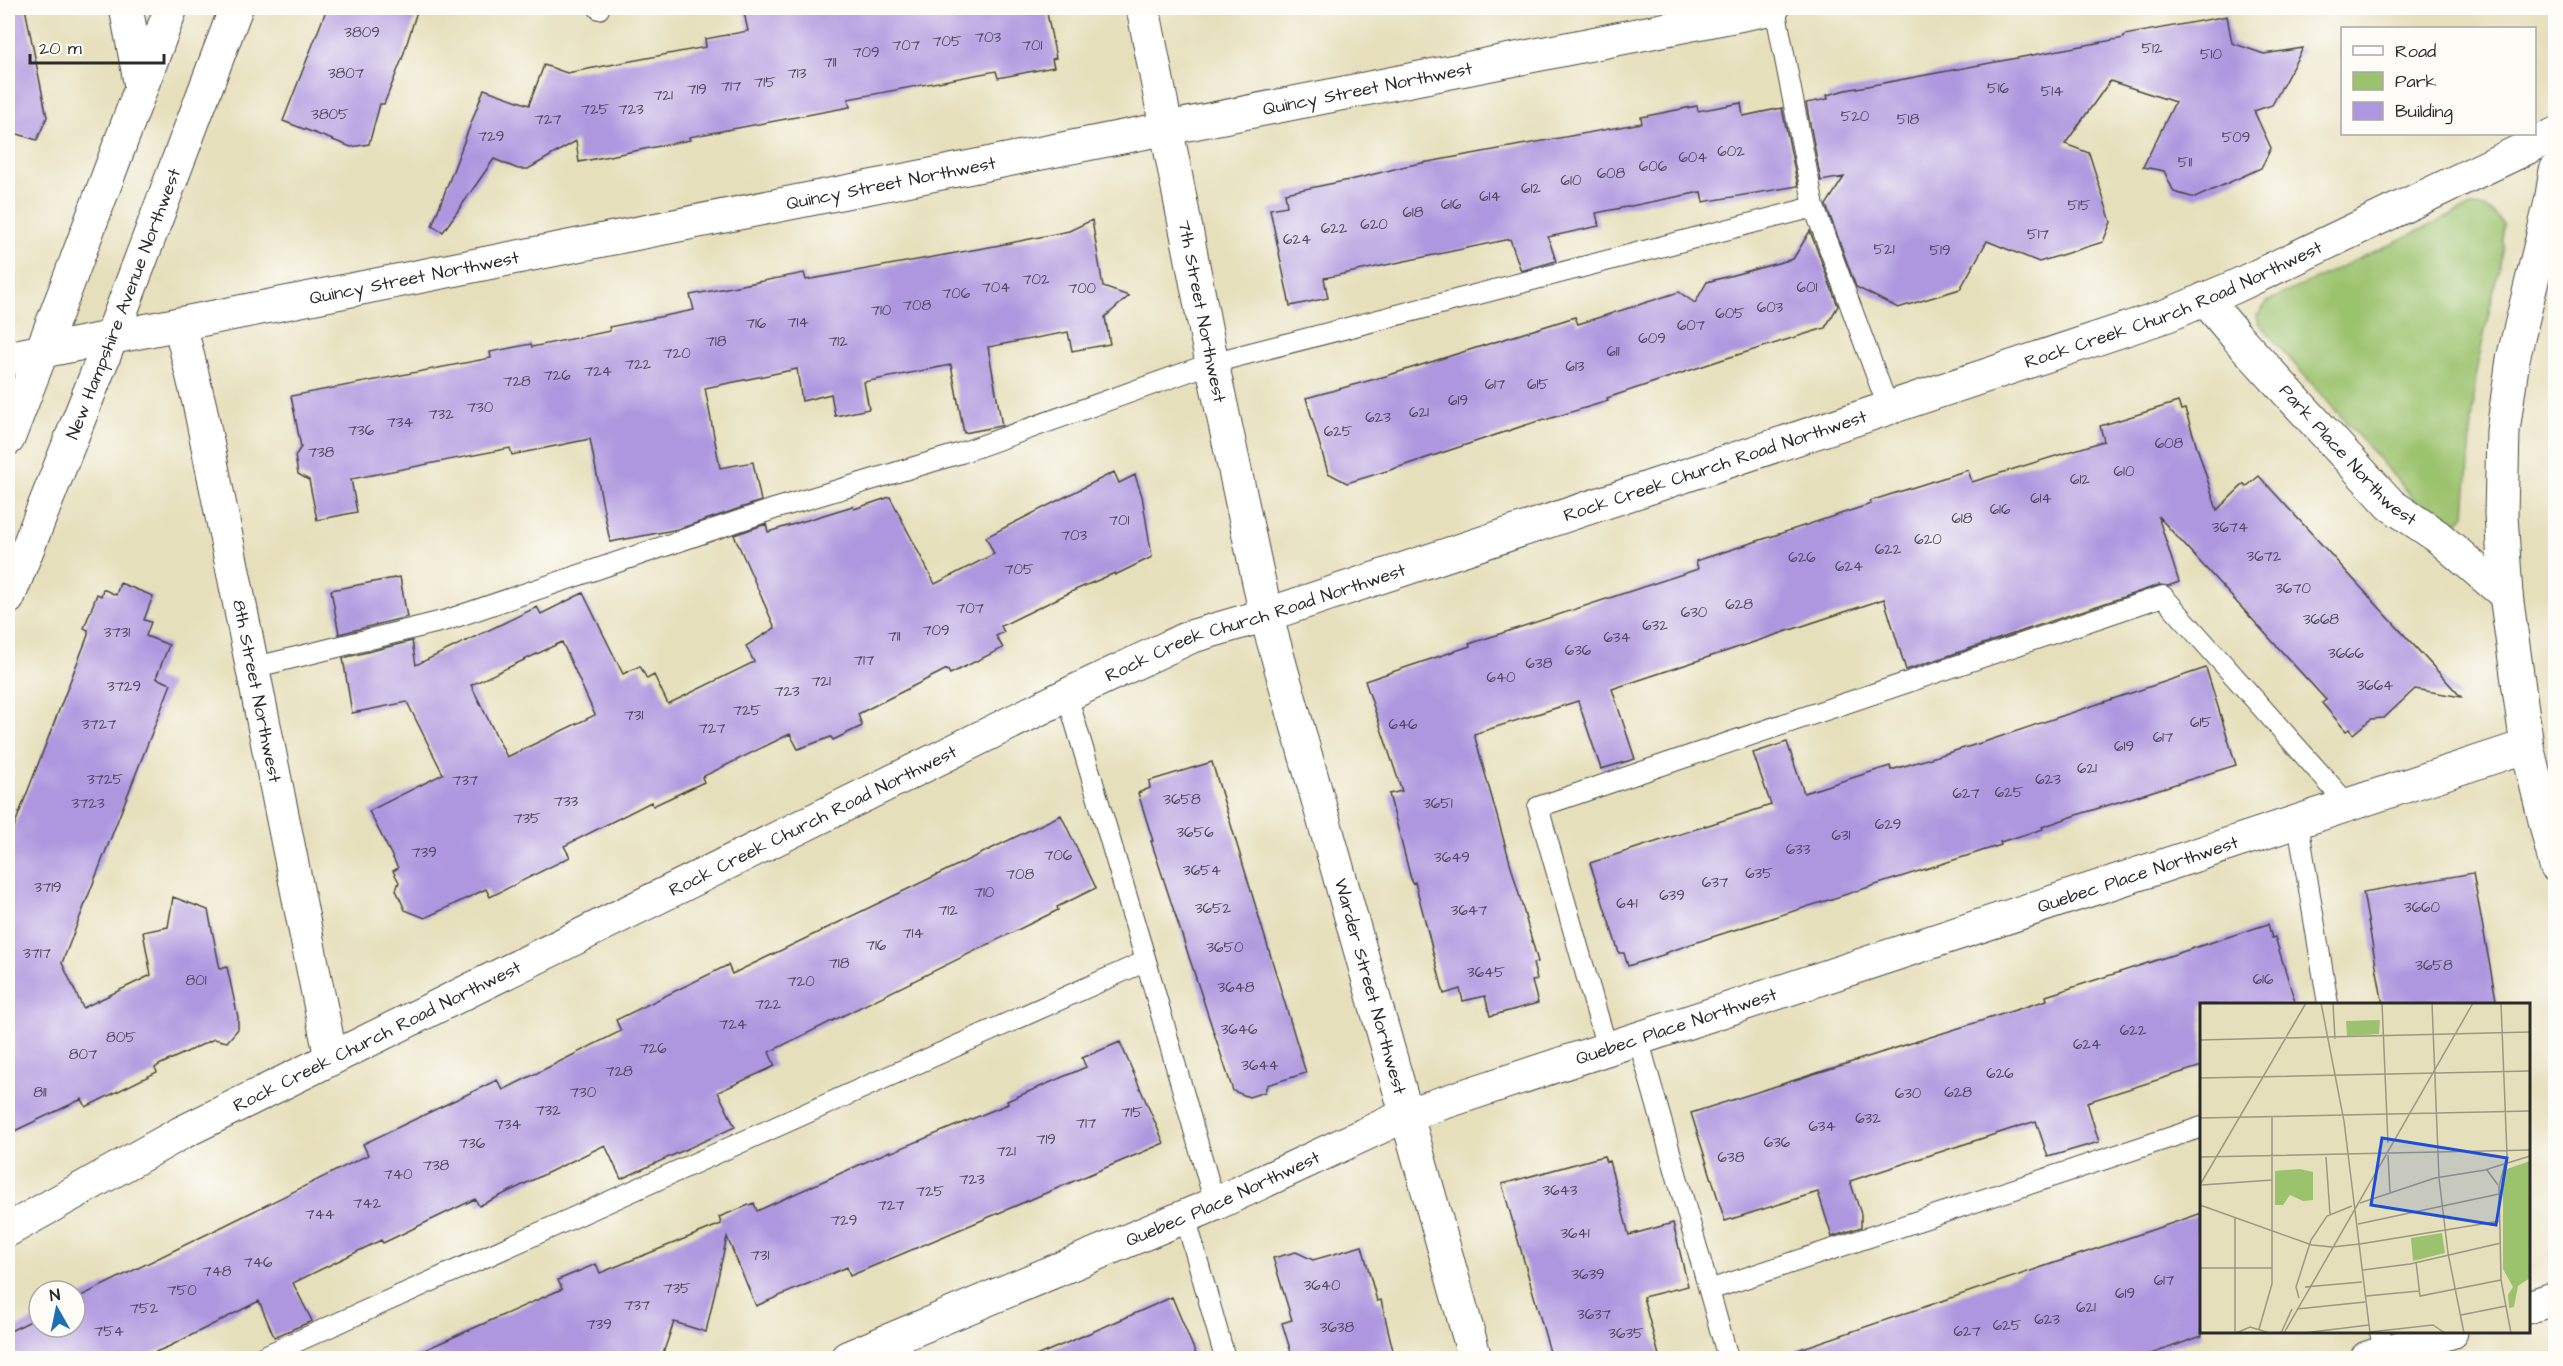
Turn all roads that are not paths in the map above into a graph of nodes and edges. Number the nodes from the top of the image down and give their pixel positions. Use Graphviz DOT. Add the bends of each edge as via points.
graph roads {
  1 [pos="126,8"];
  2 [pos="171,8"];
  3 [pos="237,8"];
  4 [pos="1143,8"];
  5 [pos="1774,8"];
  6 [pos="141,86"];
  7 [pos="1167,127"];
  8 [pos="2556,134"];
  9 [pos="2556,170"];
  10 [pos="1814,207"];
  11 [pos="2205,299"];
  12 [pos="180,324"];
  13 [pos="111,338"];
  14 [pos="42,352"];
  15 [pos="8,358"];
  16 [pos="1212,363"];
  17 [pos="1888,407"];
  18 [pos="8,438"];
  19 [pos="2506,595"];
  20 [pos="8,598"];
  21 [pos="1266,615"];
  22 [pos="252,668"];
  23 [pos="1066,695"];
  24 [pos="2527,746"];
  25 [pos="2349,806"];
  26 [pos="2298,823"];
  27 [pos="2556,866"];
  28 [pos="1146,961"];
  29 [pos="2328,1003"];
  30 [pos="1638,1038"];
  31 [pos="1607,1048"];
  32 [pos="332,1058"];
  33 [pos="1406,1115"];
  34 [pos="2200,1128"];
  35 [pos="1215,1204"];
  36 [pos="1185,1216"];
  37 [pos="8,1230"];
  38 [pos="1709,1290"];
  39 [pos="2556,1298"];
  40 [pos="2530,1307"];
  41 [pos="2447,1333"];
  42 [pos="2379,1350"];
  43 [pos="260,1359"];
  44 [pos="847,1359"];
  45 [pos="1225,1359"];
  46 [pos="1475,1359"];
  47 [pos="1728,1359"];
  1 -- 6 [label="street"];
  2 -- 6 [label="street"];
  3 -- 13 [label="street, New Hampshire Avenue Northwest"];
  4 -- 7 [label="street, 7th Street Northwest"];
  5 -- 7 [label="street, Quincy Street Northwest"];
  5 -- 10 [label="lane"];
  6 -- 14 [label="street"];
  7 -- 12 [label="street, Quincy Street Northwest"];
  7 -- 16 [label="street, 7th Street Northwest"];
  8 -- 11 [label="street, Rock Creek Church Road Northwest"];
  9 -- 19 [label="street" via="2513,359 2506,407 2501,514"];
  10 -- 16 [label="lane"];
  10 -- 17 [label="lane"];
  11 -- 17 [label="street, Rock Creek Church Road Northwest" via="2168,315"];
  11 -- 19 [label="street, Park Place Northwest" via="2391,505 2437,536"];
  12 -- 13 [label="street, Quincy Street Northwest"];
  12 -- 22 [label="street, 8th Street Northwest"];
  13 -- 14 [label="street, Quincy Street Northwest"];
  13 -- 20 [label="street, New Hampshire Avenue Northwest"];
  14 -- 15 [label="street, Quincy Street Northwest"];
  14 -- 18 [label="street"];
  16 -- 21 [label="street, 7th Street Northwest"];
  16 -- 22 [label="lane" via="961,453 774,509 447,620"];
  17 -- 21 [label="street, Rock Creek Church Road Northwest"];
  19 -- 24 [label="street"];
  21 -- 23 [label="street, Rock Creek Church Road Northwest" via="1190,637"];
  21 -- 33 [label="street, Warder Street Northwest"];
  22 -- 32 [label="street, 8th Street Northwest"];
  23 -- 28 [label="lane"];
  23 -- 32 [label="street, Rock Creek Church Road Northwest"];
  24 -- 25 [label="street, Quebec Place Northwest"];
  24 -- 27 [label="street"];
  25 -- 26 [label="street, Quebec Place Northwest"];
  25 -- 31 [label="lane" via="2163,596 1538,807"];
  26 -- 29 [label="lane"];
  26 -- 30 [label="street, Quebec Place Northwest"];
  28 -- 35 [label="lane"];
  28 -- 43 [label="lane"];
  30 -- 31 [label="street, Quebec Place Northwest"];
  30 -- 38 [label="lane"];
  31 -- 33 [label="street, Quebec Place Northwest"];
  32 -- 37 [label="street, Rock Creek Church Road Northwest" via="181,1133"];
  33 -- 35 [label="street, Quebec Place Northwest"];
  33 -- 46 [label="street, Warder Street Northwest"];
  34 -- 38 [label="lane"];
  35 -- 36 [label="street, Quebec Place Northwest"];
  36 -- 44 [label="street, Quebec Place Northwest"];
  36 -- 45 [label="lane"];
  38 -- 47 [label="lane"];
  39 -- 40 [label="street"];
  41 -- 42 [label="street"];
}
